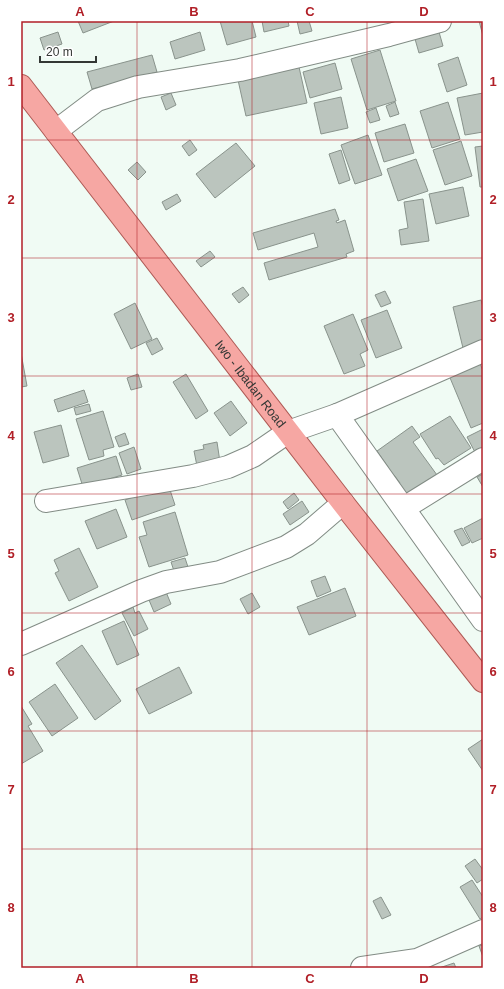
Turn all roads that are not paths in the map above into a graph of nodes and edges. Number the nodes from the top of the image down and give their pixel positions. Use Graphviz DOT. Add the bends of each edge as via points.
graph roads {
  1 [pos="440,21"];
  2 [pos="21,86"];
  3 [pos="56,131"];
  4 [pos="483,351"];
  5 [pos="337,415"];
  6 [pos="288,432"];
  7 [pos="483,459"];
  8 [pos="46,502"];
  9 [pos="343,503"];
  10 [pos="404,508"];
  11 [pos="483,620"];
  12 [pos="21,644"];
  13 [pos="483,680"];
  14 [pos="483,931"];
  15 [pos="362,968"];
  1 -- 3 [label="street" via="240,70 138,87 97,100"];
  2 -- 3 [label="main road, Iwo - Ibadan Road"];
  3 -- 6 [label="main road, Iwo - Ibadan Road"];
  4 -- 5 [label="street"];
  5 -- 6 [label="street"];
  5 -- 10 [label="street"];
  6 -- 8 [label="street" via="253,456 228,468"];
  6 -- 9 [label="main road, Iwo - Ibadan Road"];
  7 -- 10 [label="street"];
  9 -- 12 [label="street" via="307,534 286,547 220,572 166,582 141,591"];
  9 -- 13 [label="main road, Iwo - Ibadan Road"];
  10 -- 11 [label="street"];
  14 -- 15 [label="street" via="416,960"];
}
